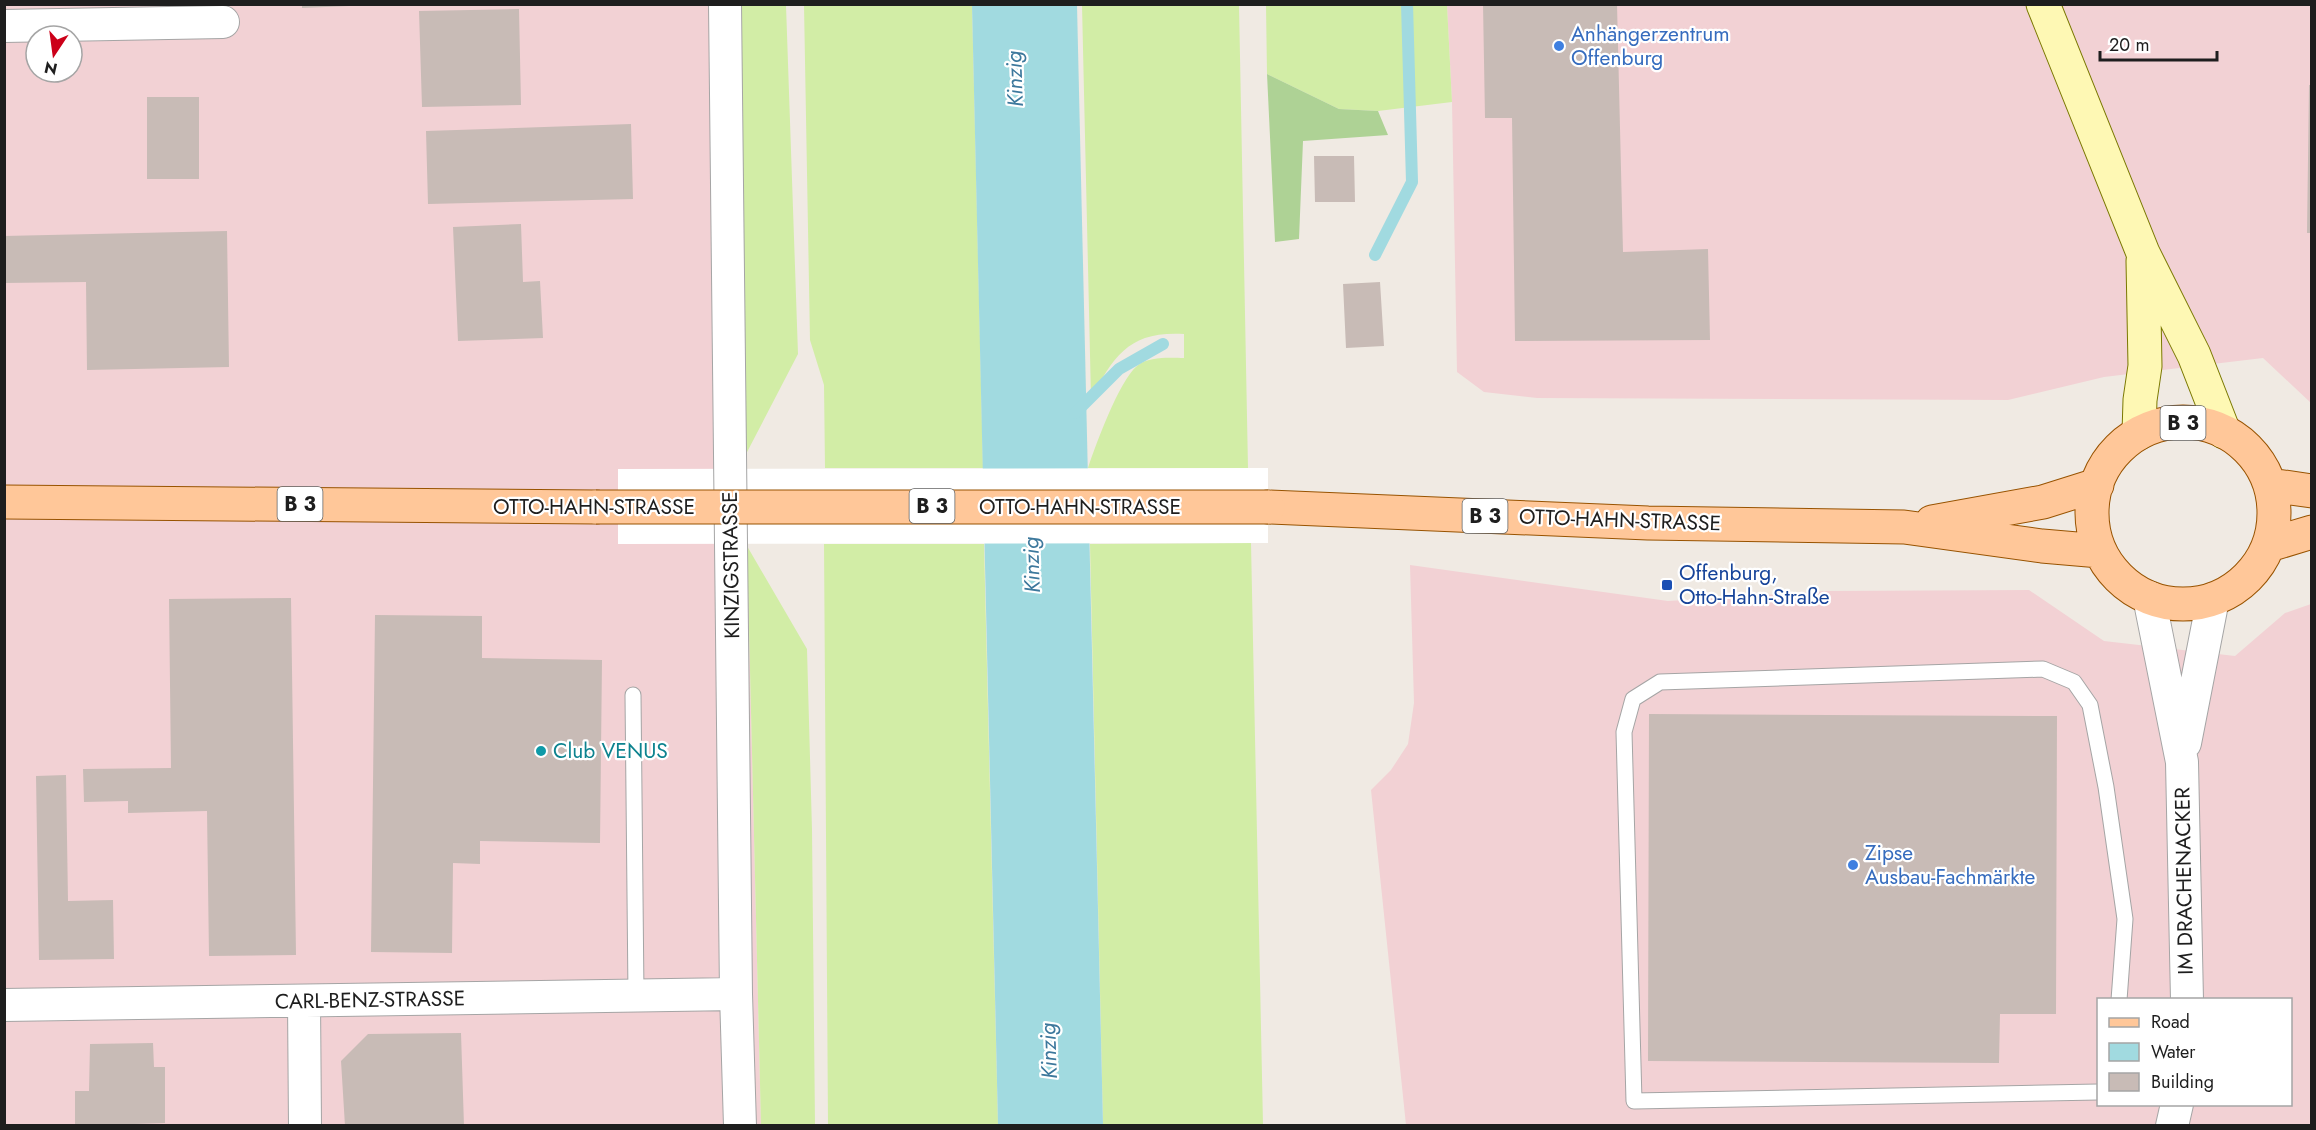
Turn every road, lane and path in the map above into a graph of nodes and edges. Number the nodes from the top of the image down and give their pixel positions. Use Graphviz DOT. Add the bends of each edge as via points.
graph roads {
  1 [pos="724,4"];
  2 [pos="2043,4"];
  3 [pos="223,22"];
  4 [pos="4,26"];
  5 [pos="2143,253"];
  6 [pos="2224,432"];
  7 [pos="2139,433"];
  8 [pos="2097,485"];
  9 [pos="2270,485"];
  10 [pos="2312,491"];
  11 [pos="4,502"];
  12 [pos="1904,527"];
  13 [pos="2312,532"];
  14 [pos="2269,545"];
  15 [pos="2100,551"];
  16 [pos="2149,597"];
  17 [pos="2213,599"];
  18 [pos="633,695"];
  19 [pos="2182,762"];
  20 [pos="736,994"];
  21 [pos="636,995"];
  22 [pos="2119,998"];
  23 [pos="2187,998"];
  24 [pos="304,1001"];
  25 [pos="4,1005"];
  26 [pos="2097,1092"];
  27 [pos="2176,1106"];
  28 [pos="305,1125"];
  29 [pos="740,1125"];
  30 [pos="2172,1125"];
  1 -- 20 [label="street, KINZIGSTRASSE"];
  2 -- 5 [label="street"];
  3 -- 4 [label="street"];
  5 -- 6 [label="street" via="2194,355"];
  5 -- 7 [label="street" via="2145,366"];
  6 -- 7 [label="main road, B 3" via="2186,423"];
  6 -- 9 [label="main road, B 3" via="2249,451"];
  7 -- 8 [label="main road, B 3" via="2106,464"];
  8 -- 12 [label="main road, OTTO-HAHN-STRASSE / B 3" via="2043,502"];
  8 -- 15 [label="main road" via="2093,518"];
  9 -- 10 [label="main road"];
  9 -- 14 [label="main road" via="2274,515"];
  11 -- 12 [label="main road, OTTO-HAHN-STRASSE / B 3, bridge" via="1268,507 1648,523"];
  12 -- 15 [label="main road, OTTO-HAHN-STRASSE / B 3"];
  13 -- 14 [label="main road"];
  14 -- 17 [label="main road" via="2250,575"];
  15 -- 16 [label="main road" via="2127,585"];
  16 -- 17 [label="main road" via="2191,604"];
  16 -- 19 [label="street, IM DRACHENACKER"];
  17 -- 19 [label="street, IM DRACHENACKER"];
  18 -- 21 [label="lane"];
  19 -- 23 [label="street, IM DRACHENACKER"];
  20 -- 21 [label="street, CARL-BENZ-STRASSE"];
  20 -- 29 [label="street, KINZIGSTRASSE"];
  21 -- 24 [label="street, CARL-BENZ-STRASSE"];
  22 -- 26 [label="lane" via="2125,919 2122,897 2090,705 2074,682 2043,669 1660,682 1633,699 1624,732 1634,1101"];
  24 -- 25 [label="street, CARL-BENZ-STRASSE"];
  24 -- 28 [label="street"];
  27 -- 30 [label="street"];
}
